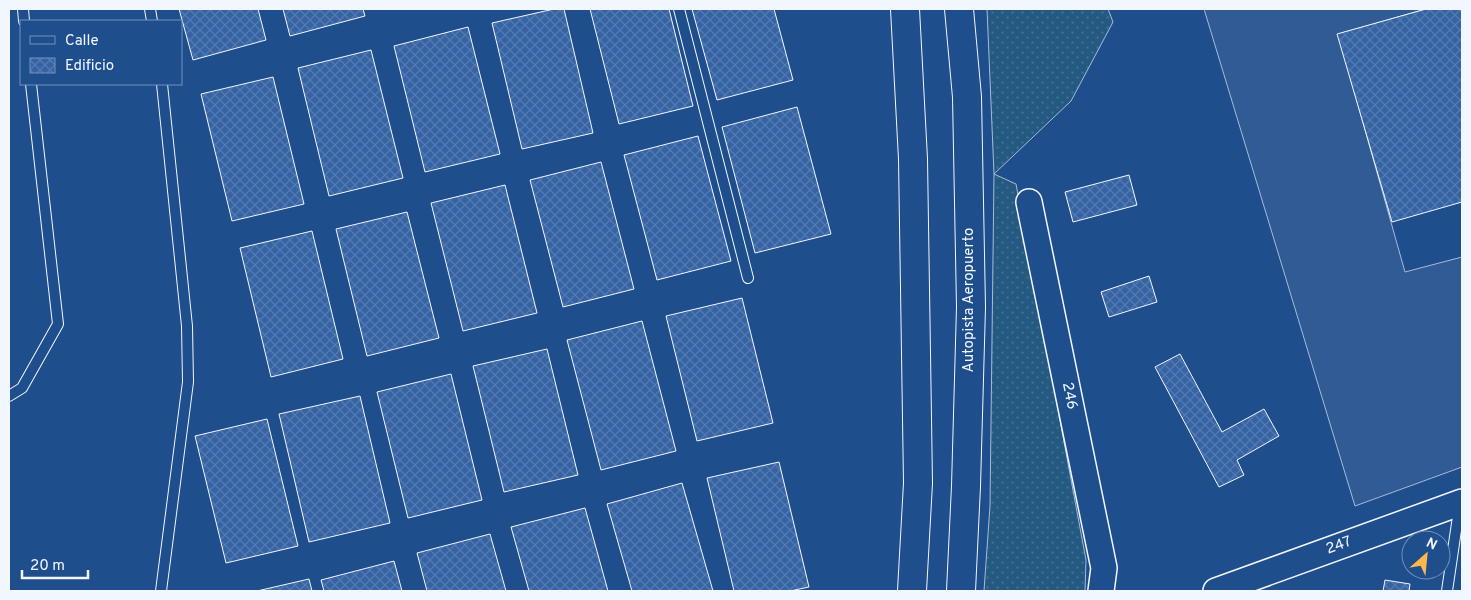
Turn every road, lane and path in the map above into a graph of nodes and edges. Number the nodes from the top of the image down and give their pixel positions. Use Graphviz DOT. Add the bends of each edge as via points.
graph roads {
  1 [pos="679,9"];
  2 [pos="905,9"];
  3 [pos="959,9"];
  4 [pos="31,85"];
  5 [pos="162,85"];
  6 [pos="1029,202"];
  7 [pos="748,278"];
  8 [pos="9,396"];
  9 [pos="1461,502"];
  10 [pos="161,591"];
  11 [pos="912,591"];
  12 [pos="961,591"];
  13 [pos="1101,591"];
  14 [pos="1216,591"];
  15 [pos="1447,591"];
  1 -- 7 [label="lane"];
  2 -- 11 [label="highway" via="913,158 918,482"];
  3 -- 12 [label="highway, Autopista Aeropuerto" via="967,97 971,307"];
  4 -- 8 [label="lane" via="58,324 22,388"];
  5 -- 10 [label="lane" via="187,326 188,382"];
  6 -- 13 [label="street, 246" via="1104,568"];
  9 -- 14 [label="street, 247"];
  9 -- 15 [label="lane"];
}
